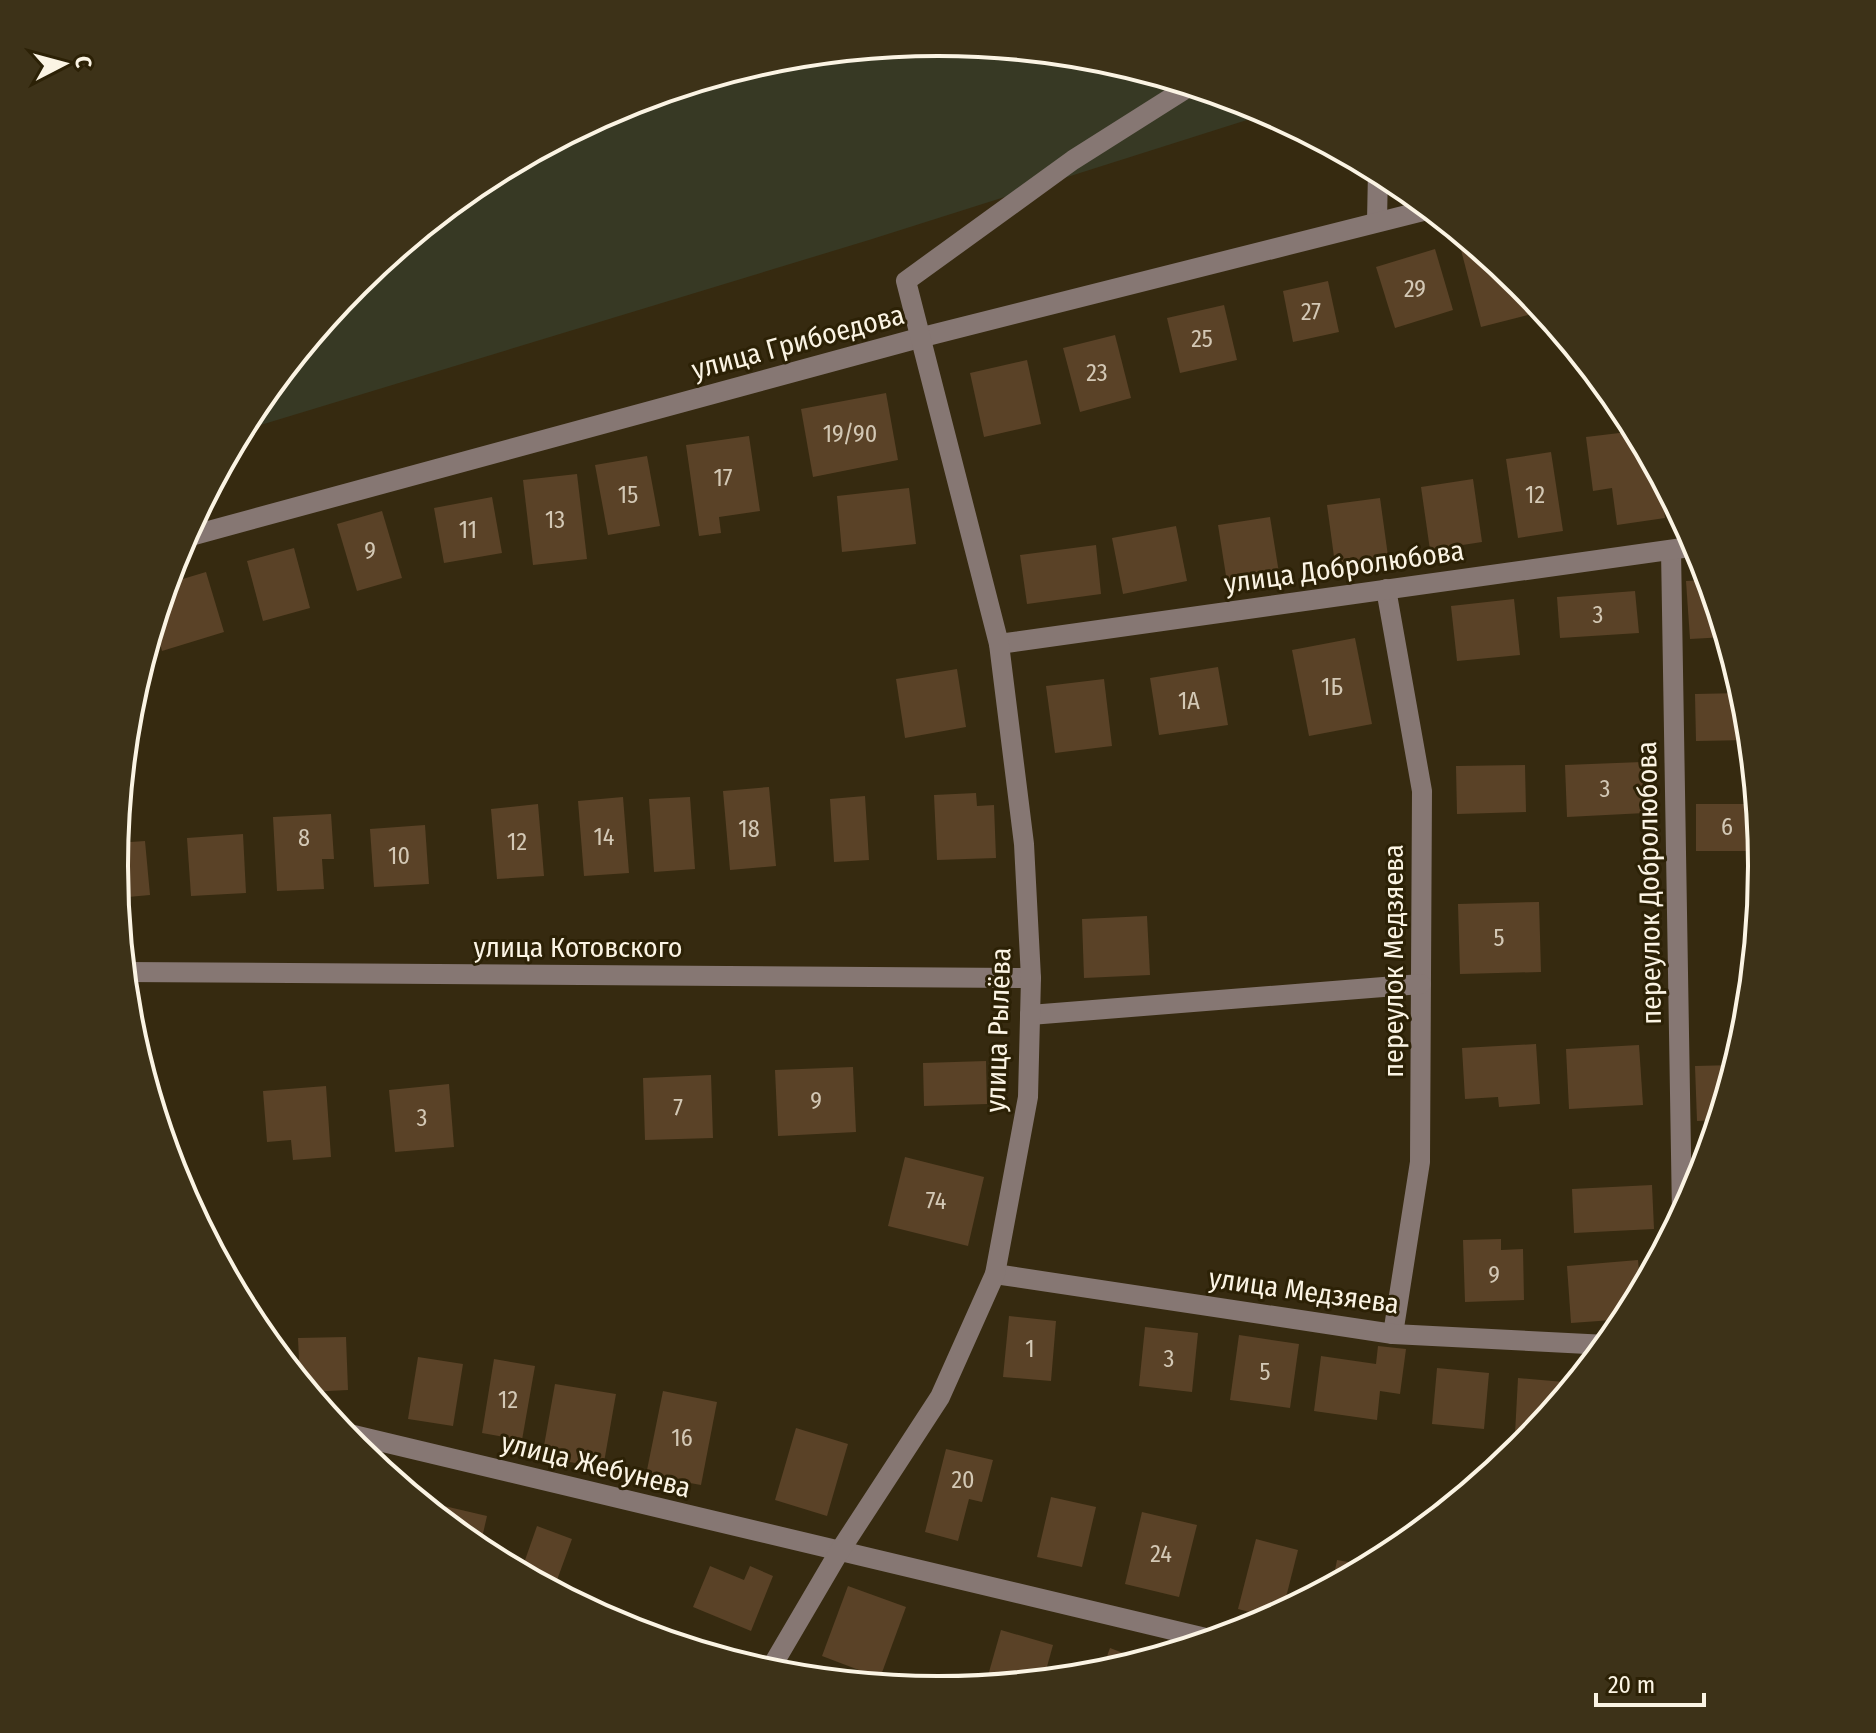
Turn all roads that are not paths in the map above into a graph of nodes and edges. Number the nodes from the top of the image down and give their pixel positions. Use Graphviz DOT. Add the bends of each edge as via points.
graph roads {
  1 [pos="1179,93"];
  2 [pos="1378,187"];
  3 [pos="1416,212"];
  4 [pos="1377,221"];
  5 [pos="919,338"];
  6 [pos="199,534"];
  7 [pos="1683,548"];
  8 [pos="1671,550"];
  9 [pos="1386,589"];
  10 [pos="999,644"];
  11 [pos="134,972"];
  12 [pos="1031,978"];
  13 [pos="1421,984"];
  14 [pos="1030,1015"];
  15 [pos="1682,1189"];
  16 [pos="995,1274"];
  17 [pos="1393,1334"];
  18 [pos="1592,1344"];
  19 [pos="362,1437"];
  20 [pos="839,1552"];
  21 [pos="1194,1635"];
  22 [pos="776,1660"];
  1 -- 5 [label="street, улица Рылёва" via="1073,160 906,281"];
  2 -- 4 [label="street"];
  3 -- 4 [label="street, улица Грибоедова"];
  4 -- 5 [label="street, улица Грибоедова"];
  5 -- 6 [label="street, улица Грибоедова"];
  5 -- 10 [label="street, улица Рылёва"];
  7 -- 8 [label="street, улица Добролюбова"];
  8 -- 9 [label="street, улица Добролюбова"];
  8 -- 15 [label="street, переулок Добролюбова"];
  9 -- 10 [label="street, улица Добролюбова"];
  9 -- 13 [label="street, переулок Медзяева" via="1422,791"];
  10 -- 12 [label="street, улица Рылёва" via="1024,844"];
  11 -- 12 [label="street, улица Котовского"];
  12 -- 14 [label="street, улица Рылёва"];
  13 -- 14 [label="street"];
  13 -- 17 [label="street, переулок Медзяева" via="1420,1162"];
  14 -- 16 [label="street, улица Рылёва" via="1028,1097"];
  16 -- 17 [label="street, улица Медзяева"];
  16 -- 20 [label="street, улица Рылёва" via="940,1397"];
  17 -- 18 [label="street, улица Медзяева"];
  19 -- 20 [label="street, улица Жебунева"];
  20 -- 21 [label="street, улица Жебунева"];
  20 -- 22 [label="street, улица Рылёва"];
}
